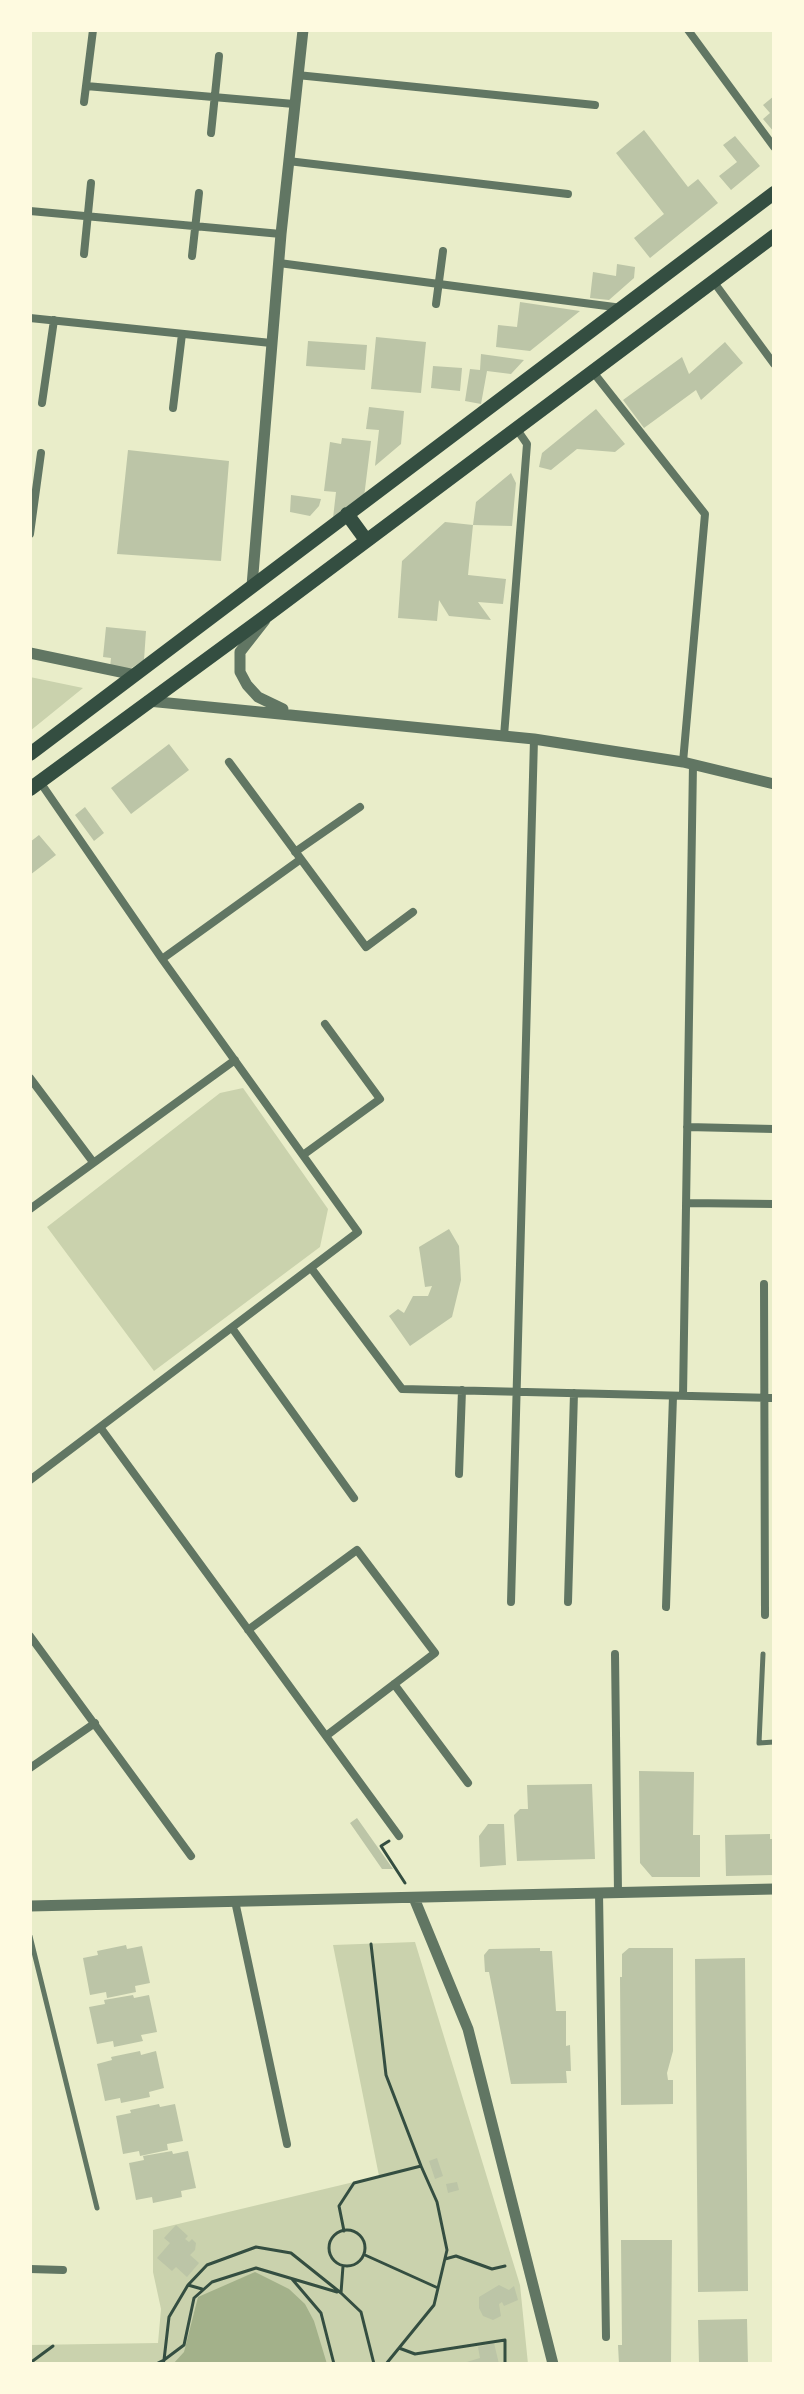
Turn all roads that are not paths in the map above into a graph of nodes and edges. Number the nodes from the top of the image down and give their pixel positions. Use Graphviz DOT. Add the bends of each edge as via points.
graph roads {
  1 [pos="93,30"];
  2 [pos="303,30"];
  3 [pos="688,30"];
  4 [pos="219,56"];
  5 [pos="297,75"];
  6 [pos="86,86"];
  7 [pos="214,99"];
  8 [pos="84,102"];
  9 [pos="294,104"];
  10 [pos="595,105"];
  11 [pos="211,133"];
  12 [pos="774,147"];
  13 [pos="288,161"];
  14 [pos="91,183"];
  15 [pos="199,193"];
  16 [pos="774,193"];
  17 [pos="568,194"];
  18 [pos="30,211"];
  19 [pos="88,216"];
  20 [pos="195,226"];
  21 [pos="281,234"];
  22 [pos="774,236"];
  23 [pos="443,251"];
  24 [pos="84,254"];
  25 [pos="192,256"];
  26 [pos="279,263"];
  27 [pos="713,281"];
  28 [pos="438,282"];
  29 [pos="436,304"];
  30 [pos="622,309"];
  31 [pos="30,318"];
  32 [pos="54,320"];
  33 [pos="182,334"];
  34 [pos="271,343"];
  35 [pos="774,364"];
  36 [pos="593,372"];
  37 [pos="42,403"];
  38 [pos="173,408"];
  39 [pos="516,428"];
  40 [pos="41,453"];
  41 [pos="347,514"];
  42 [pos="30,534"];
  43 [pos="366,540"];
  44 [pos="252,586"];
  45 [pos="270,613"];
  46 [pos="30,653"];
  47 [pos="135,675"];
  48 [pos="148,701"];
  49 [pos="290,713"];
  50 [pos="504,736"];
  51 [pos="534,739"];
  52 [pos="30,754"];
  53 [pos="229,762"];
  54 [pos="688,763"];
  55 [pos="774,784"];
  56 [pos="35,786"];
  57 [pos="360,807"];
  58 [pos="298,855"];
  59 [pos="413,912"];
  60 [pos="162,959"];
  61 [pos="325,1024"];
  62 [pos="235,1060"];
  63 [pos="30,1078"];
  64 [pos="687,1127"];
  65 [pos="774,1129"];
  66 [pos="303,1155"];
  67 [pos="93,1162"];
  68 [pos="686,1203"];
  69 [pos="774,1204"];
  70 [pos="30,1209"];
  71 [pos="311,1268"];
  72 [pos="764,1284"];
  73 [pos="232,1328"];
  74 [pos="462,1390"];
  75 [pos="519,1392"];
  76 [pos="574,1393"];
  77 [pos="673,1396"];
  78 [pos="683,1396"];
  79 [pos="763,1398"];
  80 [pos="774,1398"];
  81 [pos="100,1427"];
  82 [pos="459,1474"];
  83 [pos="30,1480"];
  84 [pos="354,1498"];
  85 [pos="511,1602"];
  86 [pos="568,1602"];
  87 [pos="666,1607"];
  88 [pos="765,1615"];
  89 [pos="248,1630"];
  90 [pos="30,1636"];
  91 [pos="615,1654"];
  92 [pos="763,1654"];
  93 [pos="394,1684"];
  94 [pos="95,1723"];
  95 [pos="326,1736"];
  96 [pos="774,1742"];
  97 [pos="30,1768"];
  98 [pos="468,1783"];
  99 [pos="399,1836"];
  100 [pos="191,1856"];
  101 [pos="774,1889"];
  102 [pos="599,1893"];
  103 [pos="618,1893"];
  104 [pos="414,1898"];
  105 [pos="235,1901"];
  106 [pos="30,1906"];
  107 [pos="30,1936"];
  108 [pos="287,2144"];
  109 [pos="97,2208"];
  110 [pos="30,2269"];
  111 [pos="63,2270"];
  112 [pos="606,2337"];
  113 [pos="553,2364"];
  1 -- 6 [label="street"];
  2 -- 5 [label="street"];
  3 -- 12 [label="street"];
  4 -- 7 [label="street"];
  5 -- 9 [label="street"];
  5 -- 10 [label="street"];
  6 -- 7 [label="street"];
  6 -- 8 [label="street"];
  7 -- 9 [label="street"];
  7 -- 11 [label="street"];
  9 -- 13 [label="street"];
  13 -- 17 [label="street"];
  13 -- 21 [label="street"];
  14 -- 19 [label="street"];
  15 -- 20 [label="street"];
  16 -- 30 [label="main road"];
  18 -- 19 [label="street"];
  19 -- 20 [label="street"];
  19 -- 24 [label="street"];
  20 -- 21 [label="street"];
  20 -- 25 [label="street"];
  21 -- 26 [label="street"];
  22 -- 27 [label="main road"];
  23 -- 28 [label="street"];
  26 -- 28 [label="street"];
  26 -- 34 [label="street"];
  27 -- 35 [label="street"];
  27 -- 36 [label="main road"];
  28 -- 29 [label="street"];
  28 -- 30 [label="street"];
  30 -- 41 [label="main road"];
  31 -- 32 [label="street"];
  32 -- 33 [label="street"];
  32 -- 37 [label="street"];
  33 -- 34 [label="street"];
  33 -- 38 [label="street"];
  34 -- 44 [label="street"];
  36 -- 39 [label="main road"];
  36 -- 54 [label="street" via="705,514"];
  39 -- 43 [label="main road"];
  39 -- 50 [label="street" via="527,444"];
  40 -- 42 [label="street"];
  41 -- 43 [label="main road"];
  41 -- 44 [label="main road"];
  43 -- 45 [label="main road"];
  44 -- 47 [label="main road"];
  45 -- 48 [label="main road"];
  45 -- 49 [label="street" via="240,652 240,672 258,697"];
  46 -- 47 [label="street"];
  47 -- 52 [label="main road"];
  48 -- 49 [label="street"];
  48 -- 56 [label="main road"];
  49 -- 50 [label="street"];
  50 -- 51 [label="street"];
  51 -- 54 [label="street"];
  51 -- 75 [label="street"];
  53 -- 58 [label="street"];
  54 -- 55 [label="street"];
  54 -- 64 [label="street"];
  56 -- 60 [label="street"];
  57 -- 58 [label="street"];
  58 -- 59 [label="street" via="366,947"];
  58 -- 60 [label="street"];
  60 -- 62 [label="street"];
  61 -- 66 [label="street" via="380,1099"];
  62 -- 66 [label="street"];
  62 -- 67 [label="street"];
  63 -- 67 [label="street"];
  64 -- 65 [label="street"];
  64 -- 68 [label="street"];
  66 -- 71 [label="street" via="358,1232"];
  67 -- 70 [label="street"];
  68 -- 69 [label="street"];
  68 -- 78 [label="street"];
  71 -- 73 [label="street"];
  71 -- 74 [label="street" via="402,1389"];
  72 -- 79 [label="street"];
  73 -- 81 [label="street"];
  73 -- 84 [label="street"];
  74 -- 75 [label="street"];
  74 -- 82 [label="street"];
  75 -- 76 [label="street"];
  75 -- 85 [label="street"];
  76 -- 77 [label="street"];
  76 -- 86 [label="street"];
  77 -- 78 [label="street"];
  77 -- 87 [label="street"];
  78 -- 79 [label="street"];
  79 -- 80 [label="street"];
  79 -- 88 [label="street"];
  81 -- 83 [label="street"];
  81 -- 89 [label="street"];
  89 -- 93 [label="street" via="357,1550 435,1653"];
  89 -- 95 [label="street"];
  90 -- 94 [label="street"];
  91 -- 103 [label="street"];
  92 -- 96 [label="lane" via="759,1743"];
  93 -- 95 [label="street"];
  93 -- 98 [label="street"];
  94 -- 97 [label="street"];
  94 -- 100 [label="street"];
  95 -- 99 [label="street"];
  101 -- 103 [label="street"];
  102 -- 103 [label="street"];
  102 -- 104 [label="street"];
  102 -- 112 [label="street"];
  104 -- 105 [label="street"];
  104 -- 113 [label="street" via="468,2029"];
  105 -- 106 [label="street"];
  105 -- 108 [label="street"];
  107 -- 109 [label="lane"];
  110 -- 111 [label="street"];
}
